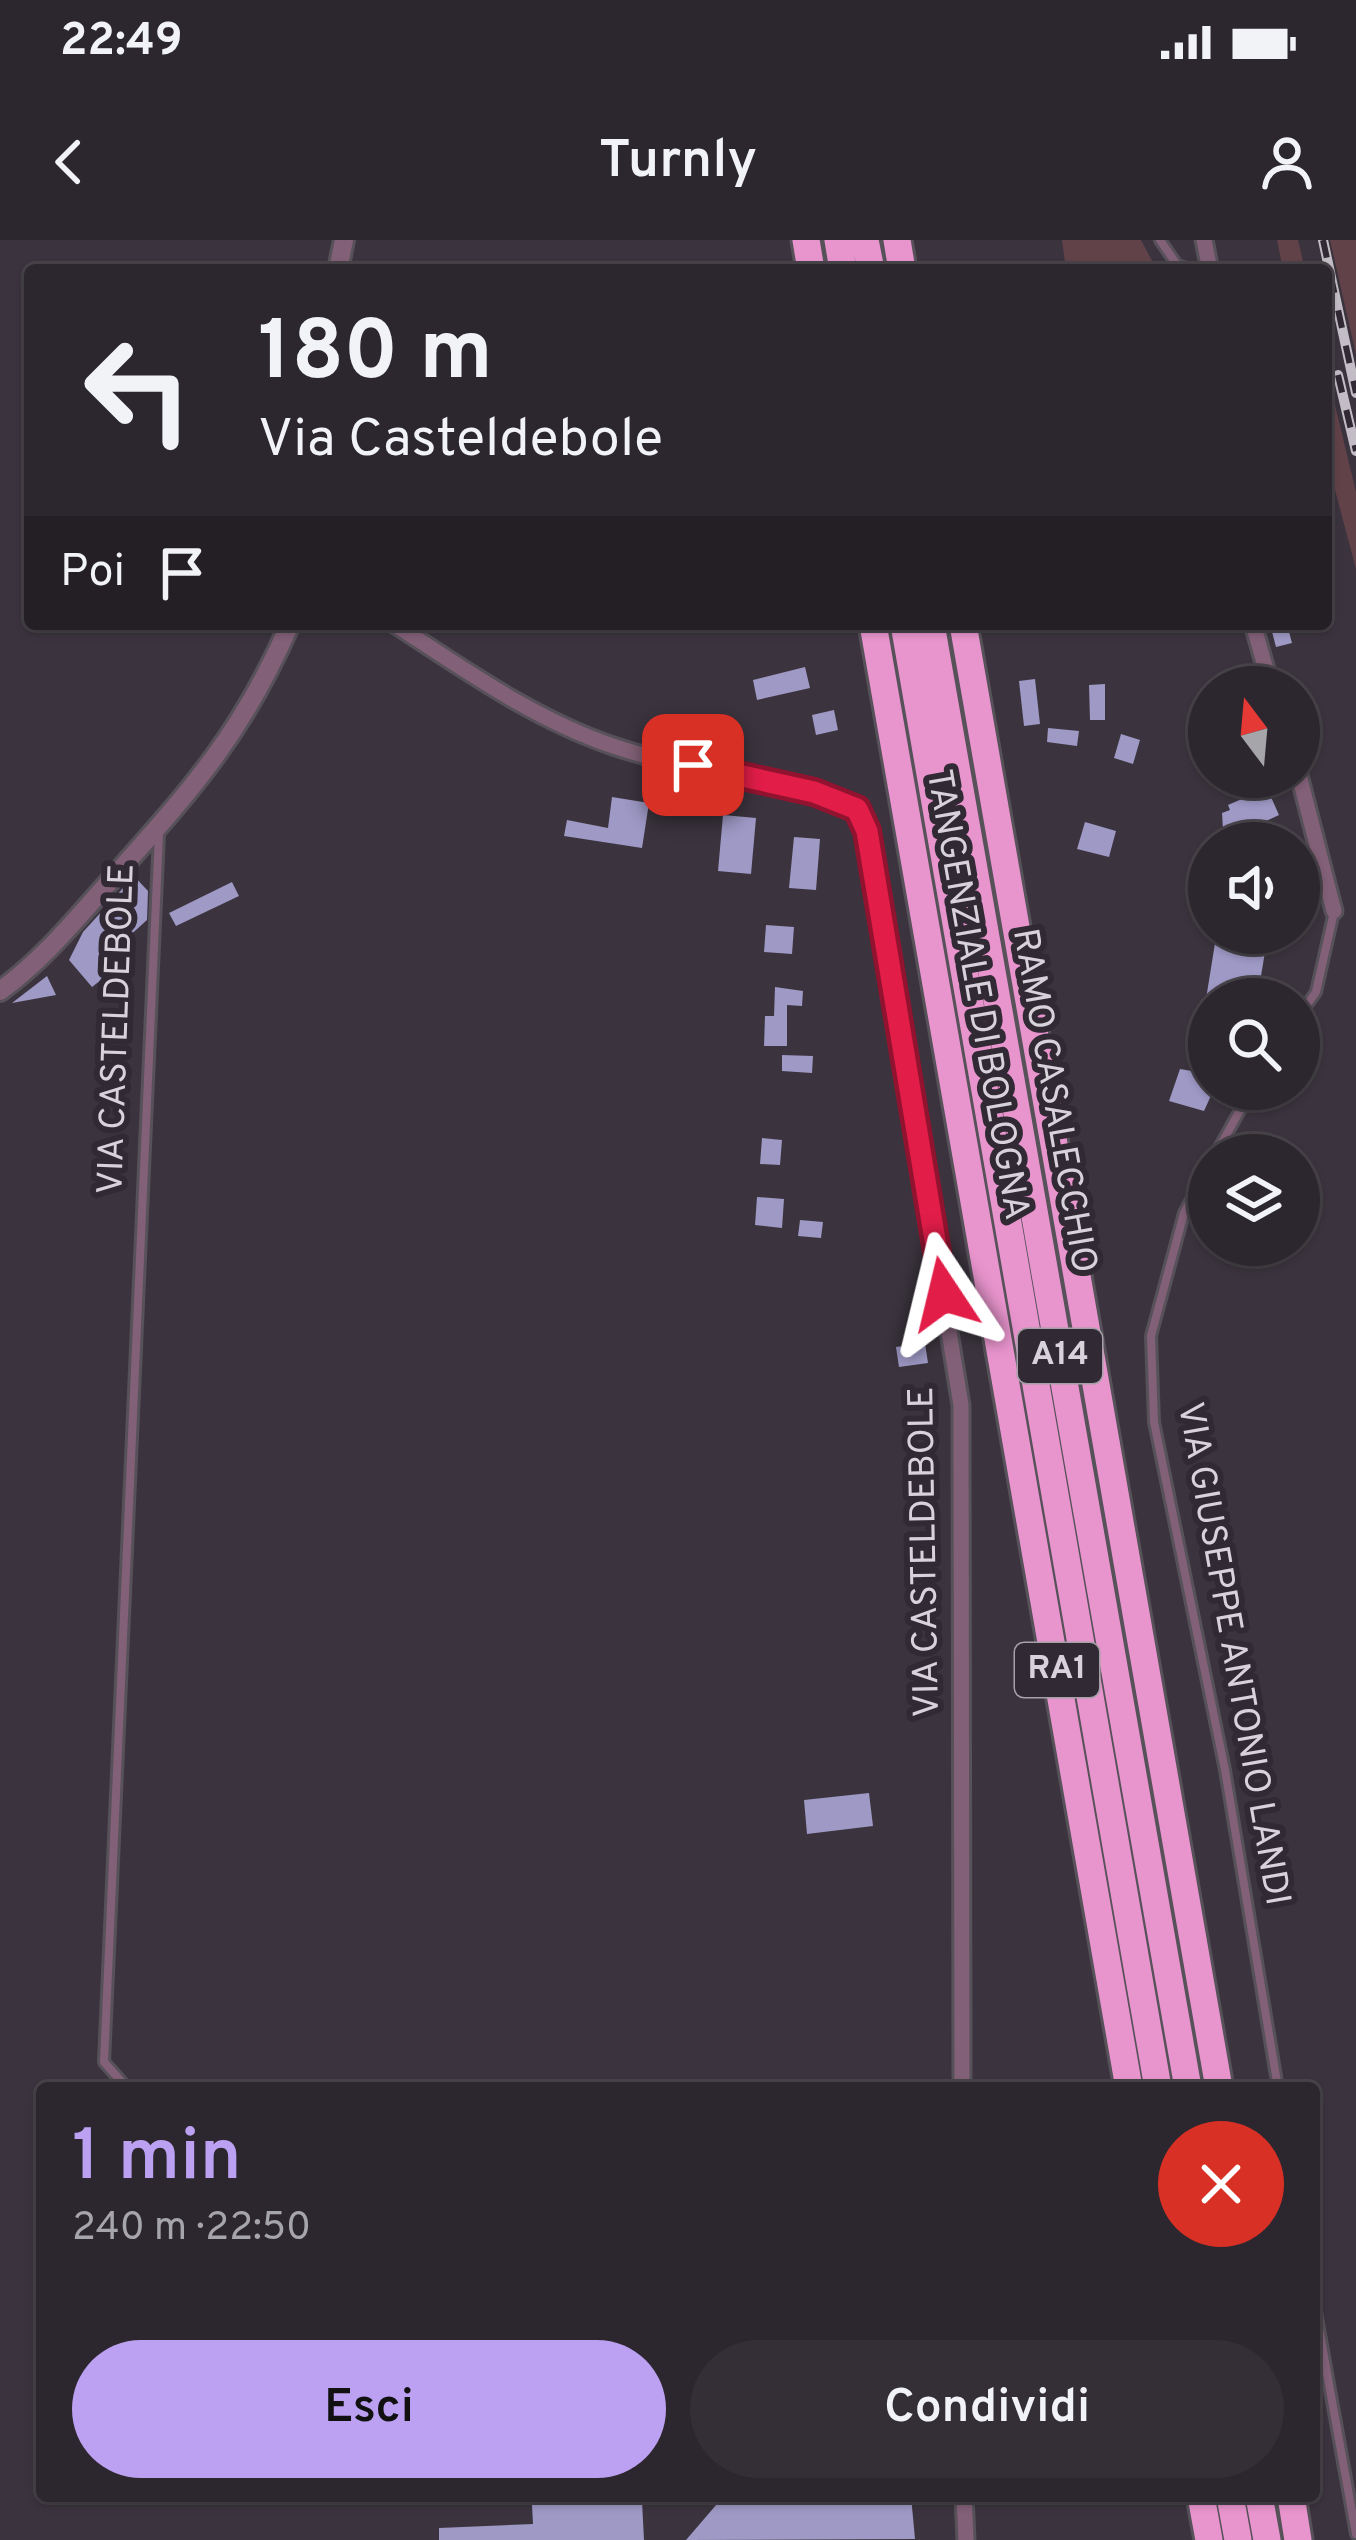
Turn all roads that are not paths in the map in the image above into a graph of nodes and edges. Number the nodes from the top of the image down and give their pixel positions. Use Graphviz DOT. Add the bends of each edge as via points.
graph roads {
  1 [pos="1160,240"];
  2 [pos="1186,264"];
  3 [pos="287,630"];
  4 [pos="404,630"];
  5 [pos="874,630"];
  6 [pos="905,630"];
  7 [pos="932,630"];
  8 [pos="964,630"];
  9 [pos="1255,630"];
  10 [pos="1265,666"];
  11 [pos="1305,798"];
  12 [pos="159,827"];
  13 [pos="1334,911"];
  14 [pos="1319,978"];
  15 [pos="0,991"];
  16 [pos="1188,1206"];
  17 [pos="122,2082"];
  18 [pos="962,2082"];
  19 [pos="1128,2082"];
  20 [pos="1157,2082"];
  21 [pos="1186,2082"];
  22 [pos="1219,2082"];
  23 [pos="1277,2082"];
  24 [pos="1320,2334"];
  25 [pos="964,2502"];
  26 [pos="1202,2502"];
  27 [pos="1231,2502"];
  28 [pos="1260,2502"];
  29 [pos="1292,2502"];
  30 [pos="1356,2534"];
  31 [pos="966,2540"];
  32 [pos="1209,2540"];
  33 [pos="1238,2540"];
  34 [pos="1267,2540"];
  35 [pos="1298,2540"];
  1 -- 2 [label="lane" via="1170,259"];
  3 -- 12 [label="street, VIA CASTELDEBOLE" via="244,721"];
  4 -- 18 [label="street, VIA CASTELDEBOLE" via="567,728 814,792 857,809 867,831 961,1405"];
  5 -- 19 [label="highway, TANGENZIALE DI BOLOGNA / RA1"];
  6 -- 20 [label="highway, RAMO CASALECCHIO / A14"];
  7 -- 21 [label="highway, RAMO CASALECCHIO / A14"];
  8 -- 22 [label="highway, TANGENZIALE DI BOLOGNA / RA1"];
  9 -- 10 [label="street"];
  11 -- 13 [label="street"];
  12 -- 15 [label="street, VIA CASTELDEBOLE" via="53,945"];
  12 -- 17 [label="lane, VIA CASTELDEBOLE" via="104,2062"];
  13 -- 14 [label="lane"];
  16 -- 23 [label="lane, VIA GIUSEPPE ANTONIO LANDI" via="1151,1336 1154,1422"];
  24 -- 30 [label="lane"];
  25 -- 31 [label="street"];
  26 -- 32 [label="highway"];
  27 -- 33 [label="highway"];
  28 -- 34 [label="highway"];
  29 -- 35 [label="highway"];
}
